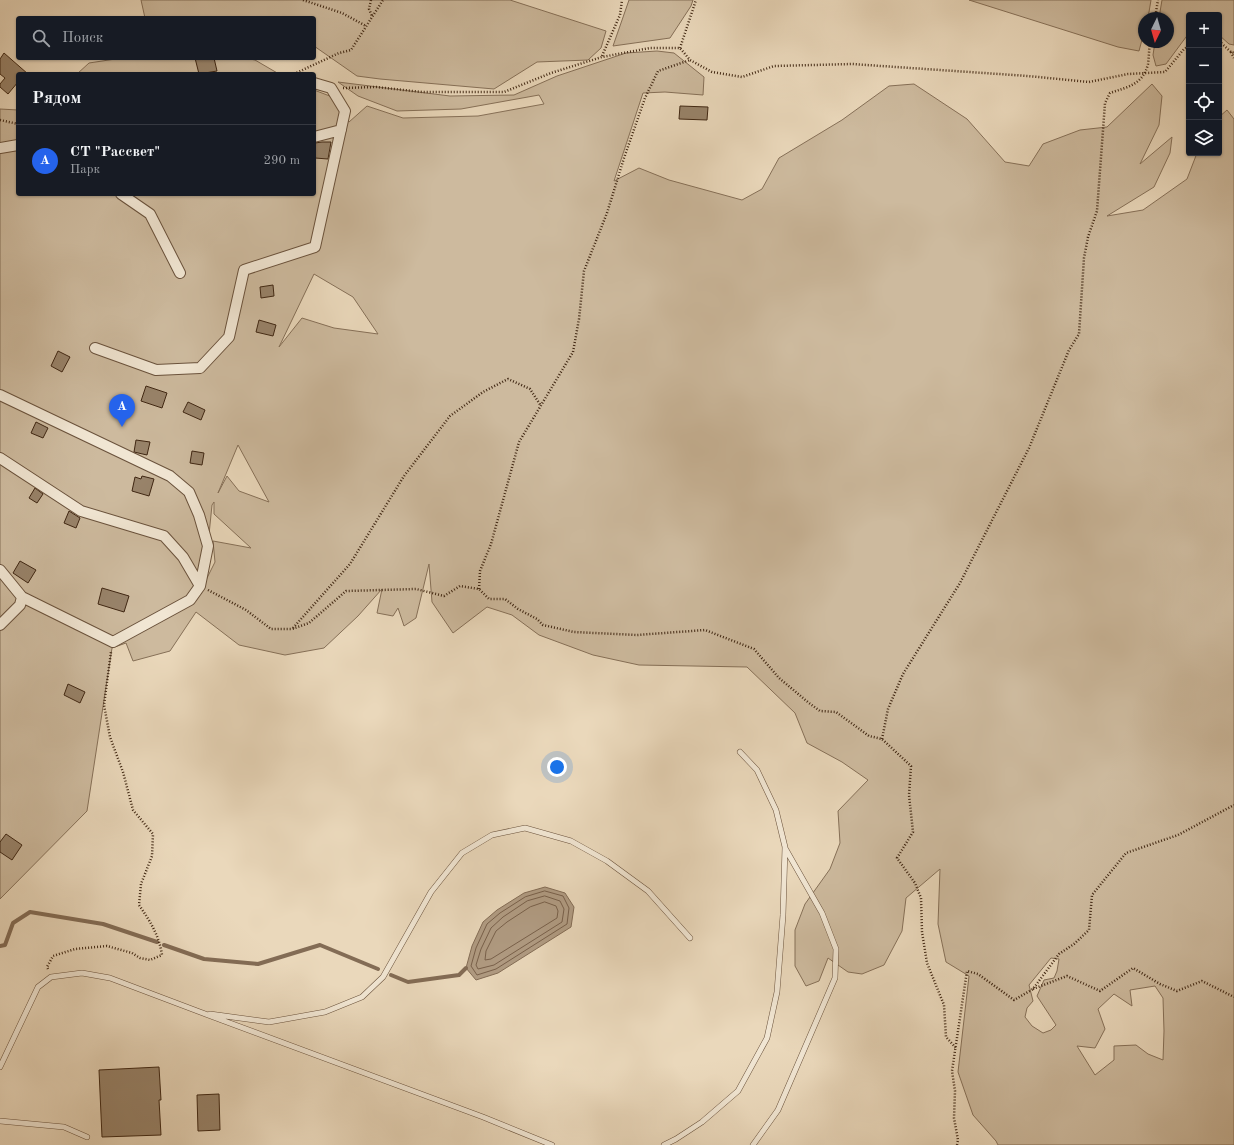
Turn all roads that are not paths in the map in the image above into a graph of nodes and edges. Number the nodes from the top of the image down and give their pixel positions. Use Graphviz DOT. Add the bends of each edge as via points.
graph roads {
  1 [pos="316,84"];
  2 [pos="341,130"];
  3 [pos="316,136"];
  4 [pos="16,145"];
  5 [pos="0,148"];
  6 [pos="124,196"];
  7 [pos="180,273"];
  8 [pos="95,348"];
  9 [pos="0,395"];
  10 [pos="0,458"];
  11 [pos="0,570"];
  12 [pos="200,586"];
  13 [pos="22,597"];
  14 [pos="0,625"];
  15 [pos="740,752"];
  16 [pos="785,847"];
  17 [pos="690,938"];
  18 [pos="200,1012"];
  19 [pos="0,1066"];
  20 [pos="0,1121"];
  21 [pos="88,1137"];
  22 [pos="552,1145"];
  23 [pos="664,1145"];
  24 [pos="753,1145"];
  1 -- 2 [label="street" via="331,88 345,111"];
  2 -- 3 [label="street"];
  2 -- 8 [label="street" via="315,247 244,270 229,336 200,368 156,370"];
  4 -- 5 [label="street"];
  6 -- 7 [label="street" via="150,214"];
  9 -- 12 [label="street" via="170,476 189,492 208,546"];
  10 -- 12 [label="street" via="81,511 164,536 183,557"];
  11 -- 13 [label="street"];
  12 -- 13 [label="street" via="190,600 113,642"];
  13 -- 14 [label="street" via="20,605"];
  15 -- 16 [label="lane" via="757,770 776,810"];
  16 -- 23 [label="lane" via="777,992 767,1038 738,1091 702,1122"];
  16 -- 24 [label="lane" via="822,913 836,949 835,978 778,1110"];
  17 -- 18 [label="lane" via="648,891 607,861 571,841 525,828 492,835 462,853 431,892 383,977 362,998 325,1012 269,1022"];
  18 -- 19 [label="lane" via="110,978 82,973 51,977 38,987"];
  18 -- 22 [label="lane"];
  20 -- 21 [label="lane" via="64,1127"];
}
